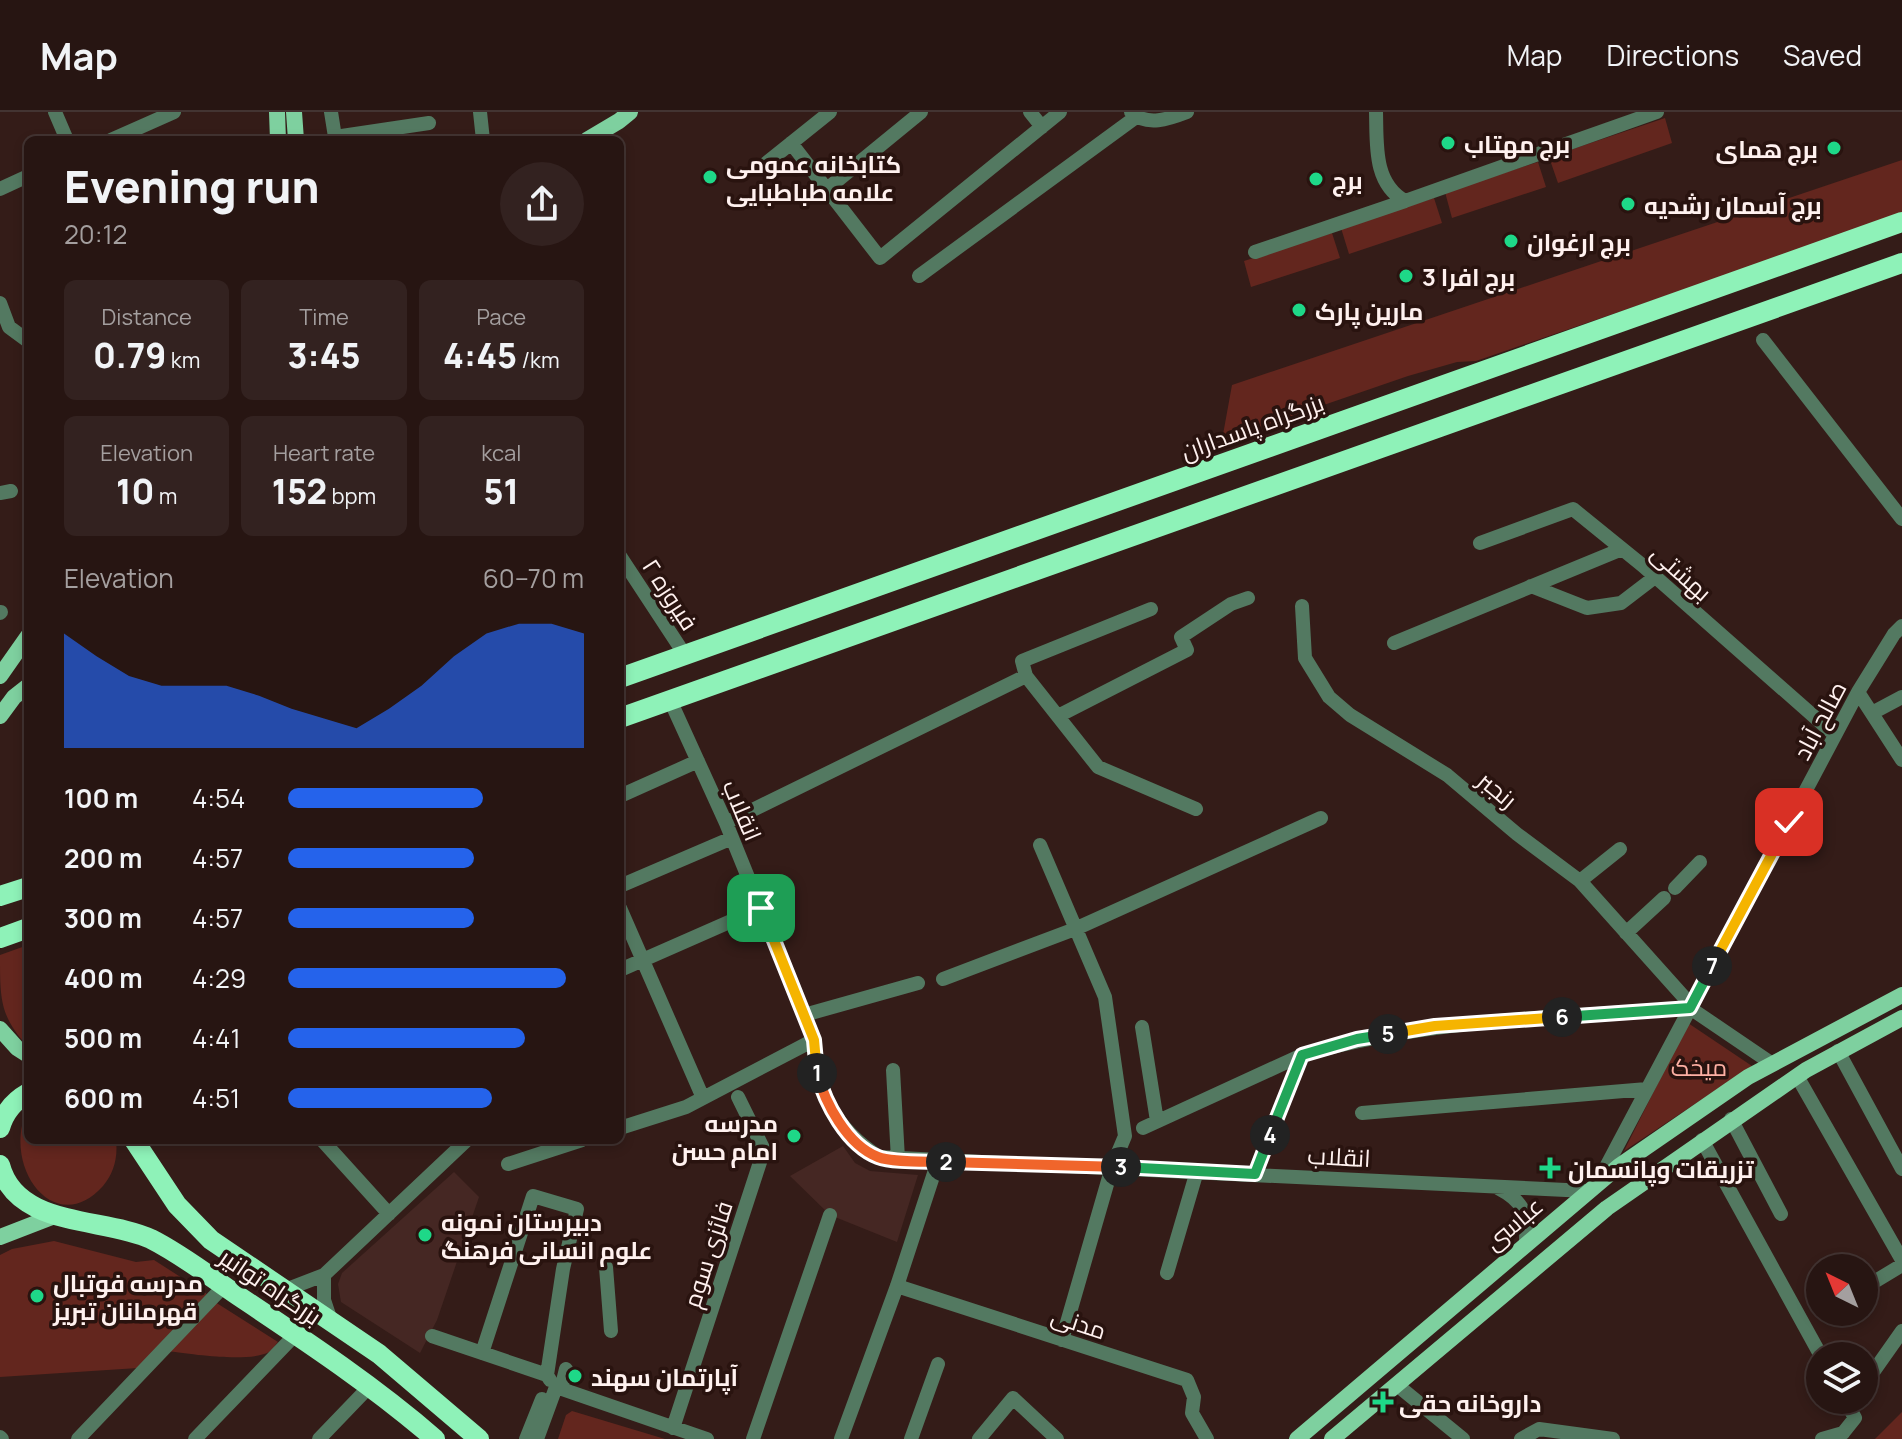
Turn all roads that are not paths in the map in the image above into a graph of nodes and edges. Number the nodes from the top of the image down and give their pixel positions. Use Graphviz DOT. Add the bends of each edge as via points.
graph roads {
  1 [pos="55,112"];
  2 [pos="174,112"];
  3 [pos="277,112"];
  4 [pos="294,112"];
  5 [pos="331,112"];
  6 [pos="480,112"];
  7 [pos="630,112"];
  8 [pos="830,112"];
  9 [pos="921,112"];
  10 [pos="1030,112"];
  11 [pos="1060,112"];
  12 [pos="1187,112"];
  13 [pos="1376,112"];
  14 [pos="1607,112"];
  15 [pos="1657,112"];
  16 [pos="1134,114"];
  17 [pos="429,123"];
  18 [pos="1042,127"];
  19 [pos="1613,128"];
  20 [pos="65,136"];
  21 [pos="120,136"];
  22 [pos="278,136"];
  23 [pos="296,136"];
  24 [pos="335,136"];
  25 [pos="342,136"];
  26 [pos="483,136"];
  27 [pos="593,136"];
  28 [pos="791,143"];
  29 [pos="759,169"];
  30 [pos="24,178"];
  31 [pos="0,189"];
  32 [pos="827,189"];
  33 [pos="1405,201"];
  34 [pos="1902,222"];
  35 [pos="1255,252"];
  36 [pos="1902,263"];
  37 [pos="919,276"];
  38 [pos="0,303"];
  39 [pos="24,338"];
  40 [pos="1763,340"];
  41 [pos="1902,519"];
  42 [pos="1480,543"];
  43 [pos="1622,549"];
  44 [pos="624,562"];
  45 [pos="1655,577"];
  46 [pos="1531,586"];
  47 [pos="1248,598"];
  48 [pos="1302,606"];
  49 [pos="1151,609"];
  50 [pos="1902,626"];
  51 [pos="24,642"];
  52 [pos="1394,643"];
  53 [pos="685,655"];
  54 [pos="0,676"];
  55 [pos="1026,676"];
  56 [pos="624,677"];
  57 [pos="24,689"];
  58 [pos="1858,692"];
  59 [pos="1902,697"];
  60 [pos="670,700"];
  61 [pos="1872,713"];
  62 [pos="0,716"];
  63 [pos="1058,716"];
  64 [pos="624,717"];
  65 [pos="1835,735"];
  66 [pos="1902,760"];
  67 [pos="698,761"];
  68 [pos="624,794"];
  69 [pos="1196,809"];
  70 [pos="1321,818"];
  71 [pos="726,823"];
  72 [pos="732,838"];
  73 [pos="1040,845"];
  74 [pos="1620,849"];
  75 [pos="1700,862"];
  76 [pos="1580,881"];
  77 [pos="624,884"];
  78 [pos="24,888"];
  79 [pos="1675,888"];
  80 [pos="0,896"];
  81 [pos="1664,898"];
  82 [pos="761,908"];
  83 [pos="624,917"];
  84 [pos="24,929"];
  85 [pos="1075,929"];
  86 [pos="1626,933"];
  87 [pos="0,938"];
  88 [pos="642,959"];
  89 [pos="624,968"];
  90 [pos="943,979"];
  91 [pos="918,983"];
  92 [pos="1895,998"];
  93 [pos="1690,1006"];
  94 [pos="804,1015"];
  95 [pos="1899,1019"];
  96 [pos="1142,1027"];
  97 [pos="0,1029"];
  98 [pos="814,1040"];
  99 [pos="1838,1051"];
  100 [pos="24,1052"];
  101 [pos="1302,1055"];
  102 [pos="1771,1063"];
  103 [pos="893,1070"];
  104 [pos="1797,1076"];
  105 [pos="1647,1089"];
  106 [pos="24,1095"];
  107 [pos="738,1097"];
  108 [pos="703,1098"];
  109 [pos="1362,1113"];
  110 [pos="1731,1119"];
  111 [pos="1157,1121"];
  112 [pos="624,1127"];
  113 [pos="0,1128"];
  114 [pos="1143,1128"];
  115 [pos="1702,1140"];
  116 [pos="137,1144"];
  117 [pos="326,1144"];
  118 [pos="463,1144"];
  119 [pos="570,1144"];
  120 [pos="898,1159"];
  121 [pos="938,1161"];
  122 [pos="508,1164"];
  123 [pos="0,1165"];
  124 [pos="1112,1167"];
  125 [pos="1902,1169"];
  126 [pos="1197,1171"];
  127 [pos="1255,1174"];
  128 [pos="1494,1186"];
  129 [pos="1593,1186"];
  130 [pos="389,1214"];
  131 [pos="1781,1214"];
  132 [pos="57,1215"];
  133 [pos="830,1215"];
  134 [pos="0,1237"];
  135 [pos="211,1240"];
  136 [pos="1526,1243"];
  137 [pos="1902,1262"];
  138 [pos="190,1263"];
  139 [pos="606,1267"];
  140 [pos="1167,1273"];
  141 [pos="324,1275"];
  142 [pos="1878,1278"];
  143 [pos="224,1286"];
  144 [pos="897,1286"];
  145 [pos="285,1290"];
  146 [pos="331,1321"];
  147 [pos="611,1331"];
  148 [pos="1902,1331"];
  149 [pos="296,1334"];
  150 [pos="432,1336"];
  151 [pos="1062,1340"];
  152 [pos="1813,1342"];
  153 [pos="482,1353"];
  154 [pos="938,1364"];
  155 [pos="1878,1365"];
  156 [pos="566,1369"];
  157 [pos="553,1382"];
  158 [pos="1397,1385"];
  159 [pos="370,1386"];
  160 [pos="1854,1414"];
  161 [pos="673,1428"];
  162 [pos="1844,1436"];
  163 [pos="78,1439"];
  164 [pos="195,1439"];
  165 [pos="319,1439"];
  166 [pos="435,1439"];
  167 [pos="479,1439"];
  168 [pos="526,1439"];
  169 [pos="537,1439"];
  170 [pos="707,1439"];
  171 [pos="753,1439"];
  172 [pos="841,1439"];
  173 [pos="911,1439"];
  174 [pos="979,1439"];
  175 [pos="1057,1439"];
  176 [pos="1207,1439"];
  177 [pos="1297,1439"];
  178 [pos="1332,1439"];
  179 [pos="1463,1439"];
  180 [pos="1521,1439"];
  181 [pos="1613,1439"];
  182 [pos="1822,1439"];
  1 -- 20 [label="street"];
  2 -- 21 [label="street"];
  3 -- 22 [label="main road"];
  4 -- 23 [label="main road"];
  5 -- 24 [label="street"];
  6 -- 26 [label="street"];
  7 -- 27 [label="main road"];
  8 -- 28 [label="street"];
  9 -- 32 [label="street"];
  10 -- 18 [label="street"];
  11 -- 18 [label="street"];
  12 -- 16 [label="street" via="1164,121"];
  13 -- 33 [label="street" via="1382,175"];
  14 -- 19 [label="street"];
  15 -- 19 [label="street"];
  16 -- 37 [label="street"];
  17 -- 25 [label="street"];
  18 -- 32 [label="street" via="880,258"];
  19 -- 33 [label="street"];
  28 -- 29 [label="street"];
  28 -- 32 [label="street"];
  30 -- 31 [label="street"];
  33 -- 35 [label="street"];
  34 -- 53 [label="highway, بزرگراه پاسداران"];
  36 -- 60 [label="highway"];
  38 -- 39 [label="street" via="9,327"];
  40 -- 41 [label="street"];
  42 -- 43 [label="street, بهشتی" via="1573,509"];
  43 -- 45 [label="street, بهشتی"];
  43 -- 46 [label="street"];
  44 -- 53 [label="street, فیروزه ٢"];
  45 -- 46 [label="street" via="1621,603 1587,608"];
  45 -- 65 [label="street, بهشتی"];
  46 -- 52 [label="street"];
  47 -- 63 [label="street" via="1181,637 1187,650"];
  48 -- 76 [label="street, رنجبر" via="1305,658 1329,697 1447,775"];
  49 -- 55 [label="street" via="1022,661"];
  50 -- 58 [label="street, صالح آباد"];
  51 -- 54 [label="main road"];
  53 -- 56 [label="highway, بزرگراه پاسداران"];
  55 -- 63 [label="street"];
  55 -- 71 [label="street"];
  57 -- 62 [label="main road"];
  58 -- 61 [label="street"];
  58 -- 65 [label="street, صالح آباد"];
  59 -- 61 [label="street"];
  60 -- 64 [label="highway"];
  60 -- 67 [label="street, انقلاب"];
  61 -- 66 [label="street"];
  63 -- 69 [label="street" via="1098,767"];
  65 -- 93 [label="street, صالح آباد"];
  67 -- 68 [label="street"];
  67 -- 71 [label="street, انقلاب"];
  70 -- 85 [label="street"];
  71 -- 72 [label="street, انقلاب"];
  72 -- 77 [label="street"];
  72 -- 82 [label="street, انقلاب"];
  73 -- 85 [label="street"];
  74 -- 76 [label="street"];
  75 -- 79 [label="street"];
  76 -- 86 [label="street, رنجبر"];
  78 -- 80 [label="highway"];
  81 -- 86 [label="street"];
  82 -- 88 [label="street"];
  82 -- 94 [label="street, انقلاب"];
  83 -- 88 [label="street"];
  84 -- 87 [label="highway"];
  85 -- 90 [label="street"];
  85 -- 124 [label="street" via="1105,997 1125,1136"];
  86 -- 93 [label="street, رنجبر"];
  88 -- 89 [label="street"];
  88 -- 108 [label="street"];
  91 -- 94 [label="street"];
  92 -- 95 [label="main road"];
  92 -- 102 [label="main road, عباسى"];
  93 -- 101 [label="street" via="1435,1026"];
  93 -- 102 [label="street, رنجبر"];
  93 -- 105 [label="street, صالح آباد"];
  94 -- 98 [label="street, انقلاب"];
  95 -- 99 [label="main road, عباسى"];
  96 -- 111 [label="street"];
  97 -- 100 [label="main road"];
  98 -- 108 [label="street"];
  98 -- 120 [label="street, انقلاب" via="817,1076 837,1118 856,1143 879,1157"];
  99 -- 104 [label="main road, عباسى"];
  99 -- 125 [label="street"];
  101 -- 111 [label="street"];
  101 -- 127 [label="street"];
  102 -- 129 [label="main road, عباسى"];
  103 -- 120 [label="street"];
  104 -- 110 [label="main road, عباسى"];
  104 -- 137 [label="street"];
  105 -- 109 [label="street"];
  105 -- 129 [label="street, صالح آباد"];
  106 -- 113 [label="highway"];
  107 -- 161 [label="street, فائزی سوم" via="764,1150"];
  108 -- 112 [label="street"];
  110 -- 115 [label="main road, عباسى"];
  110 -- 131 [label="street"];
  111 -- 114 [label="street"];
  115 -- 152 [label="street"];
  115 -- 158 [label="main road, عباسى" via="1607,1208"];
  116 -- 135 [label="highway, بزرگراه توانیر" via="177,1205"];
  117 -- 130 [label="street"];
  118 -- 130 [label="street"];
  119 -- 122 [label="street"];
  120 -- 121 [label="street, انقلاب"];
  121 -- 124 [label="street, انقلاب"];
  121 -- 144 [label="street"];
  123 -- 132 [label="highway, بزرگراه توانیر" via="16,1194 34,1208"];
  124 -- 126 [label="street, انقلاب"];
  124 -- 151 [label="street"];
  126 -- 127 [label="street, انقلاب"];
  126 -- 140 [label="street"];
  127 -- 128 [label="street, انقلاب"];
  128 -- 129 [label="street, انقلاب"];
  128 -- 136 [label="street" via="1515,1197 1523,1211"];
  129 -- 136 [label="main road, عباسى"];
  130 -- 141 [label="street"];
  132 -- 134 [label="main road"];
  132 -- 138 [label="highway, بزرگراه توانیر" via="149,1238"];
  133 -- 171 [label="street"];
  135 -- 138 [label="highway" via="204,1259"];
  135 -- 145 [label="highway, بزرگراه توانیر"];
  136 -- 177 [label="main road, عباسى"];
  137 -- 142 [label="street"];
  138 -- 143 [label="highway, بزرگراه توانیر"];
  139 -- 147 [label="street"];
  141 -- 145 [label="street"];
  141 -- 146 [label="street"];
  143 -- 149 [label="highway, بزرگراه توانیر"];
  143 -- 163 [label="street"];
  144 -- 151 [label="street, مدنی"];
  144 -- 172 [label="street"];
  145 -- 146 [label="highway, بزرگراه توانیر"];
  146 -- 167 [label="highway, بزرگراه توانیر" via="379,1354"];
  148 -- 155 [label="street"];
  149 -- 159 [label="highway, بزرگراه توانیر"];
  149 -- 164 [label="street"];
  150 -- 153 [label="street"];
  151 -- 176 [label="street, مدنی" via="1187,1380 1194,1397 1192,1413"];
  153 -- 157 [label="street"];
  153 -- 157 [label="street" via="533,1196 577,1209 563,1269"];
  154 -- 173 [label="street"];
  156 -- 157 [label="street"];
  157 -- 161 [label="street"];
  157 -- 168 [label="street"];
  157 -- 169 [label="street"];
  158 -- 178 [label="main road, عباسى"];
  158 -- 179 [label="street"];
  159 -- 165 [label="street"];
  159 -- 166 [label="highway, بزرگراه توانیر"];
  160 -- 162 [label="street"];
  161 -- 170 [label="street"];
  162 -- 182 [label="street"];
  174 -- 175 [label="street" via="1013,1398"];
  180 -- 181 [label="street" via="1539,1429"];
}
